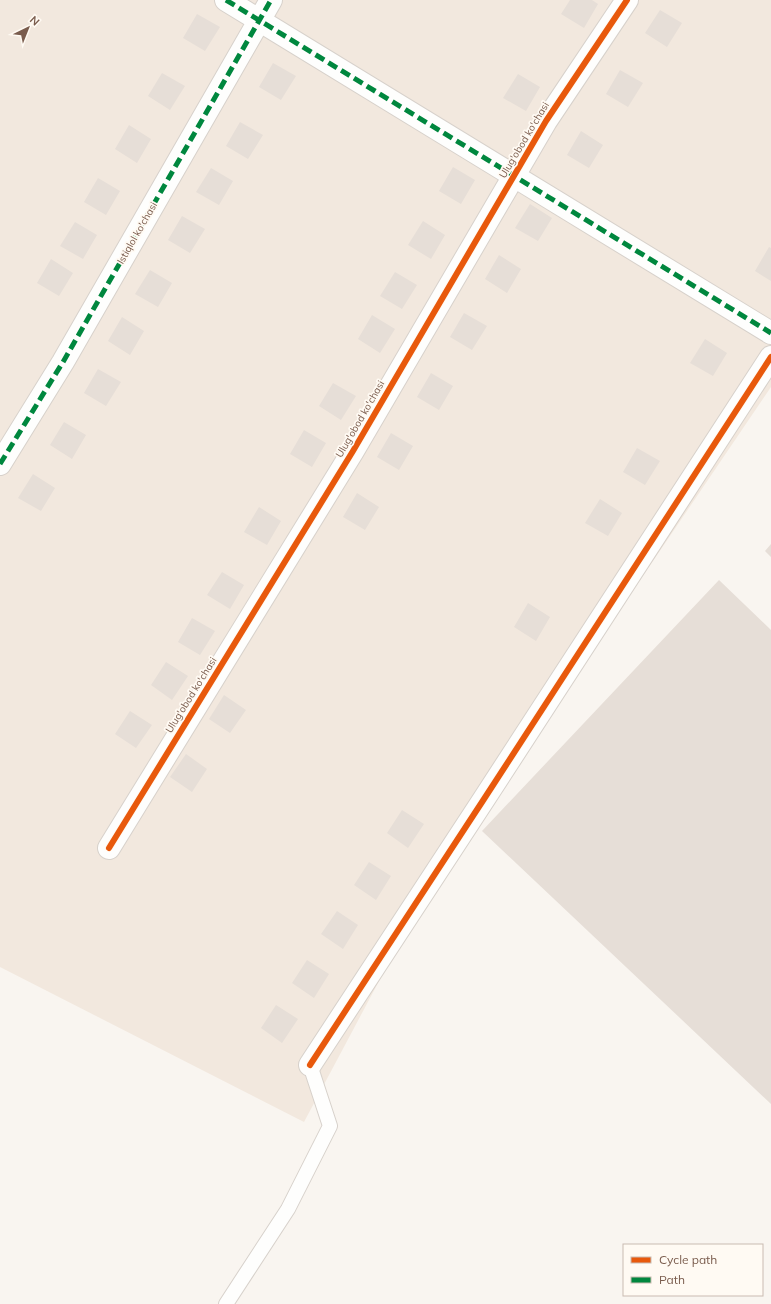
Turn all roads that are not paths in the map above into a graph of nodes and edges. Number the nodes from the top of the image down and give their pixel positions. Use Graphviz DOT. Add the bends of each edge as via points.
graph roads {
  1 [pos="226,0"];
  2 [pos="271,0"];
  3 [pos="627,0"];
  4 [pos="259,20"];
  5 [pos="514,176"];
  6 [pos="771,333"];
  7 [pos="771,357"];
  8 [pos="0,464"];
  9 [pos="109,848"];
  10 [pos="310,1065"];
  11 [pos="226,1304"];
  1 -- 4 [label="street"];
  2 -- 4 [label="street, Istiqlol ko'chasi"];
  3 -- 5 [label="street, Ulug'obod ko'chasi" via="546,121"];
  4 -- 5 [label="street"];
  4 -- 8 [label="street, Istiqlol ko'chasi" via="63,362"];
  5 -- 6 [label="street"];
  5 -- 9 [label="street, Ulug'obod ko'chasi" via="353,451"];
  7 -- 10 [label="street"];
  10 -- 11 [label="lane" via="330,1126 288,1209"];
}
